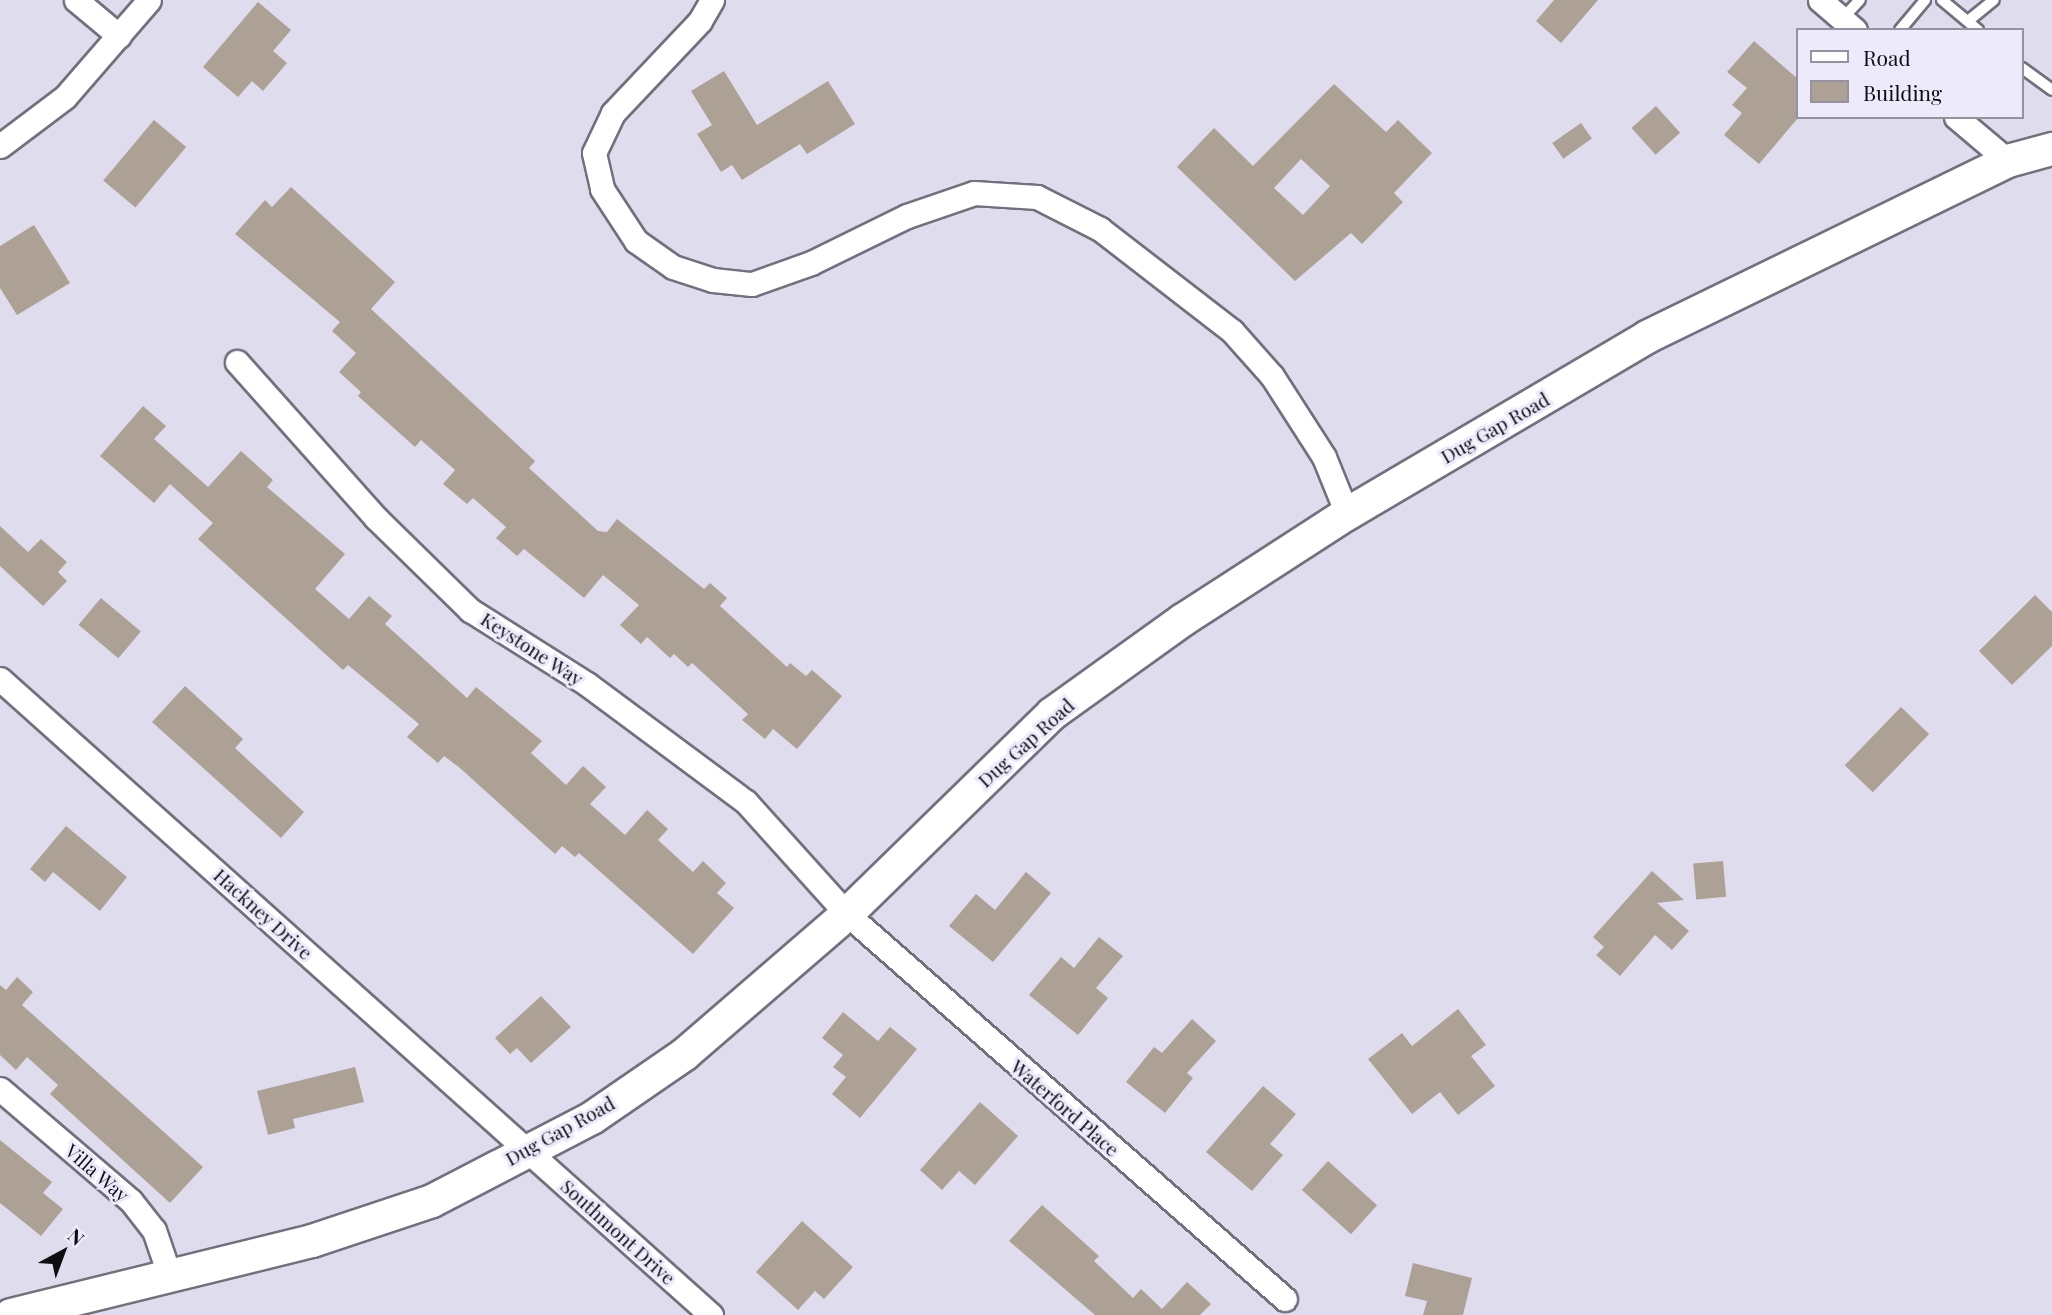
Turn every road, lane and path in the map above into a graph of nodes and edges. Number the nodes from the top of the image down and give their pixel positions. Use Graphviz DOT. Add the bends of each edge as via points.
graph roads {
  1 [pos="76,0"];
  2 [pos="149,0"];
  3 [pos="712,0"];
  4 [pos="1820,0"];
  5 [pos="1860,0"];
  6 [pos="1926,0"];
  7 [pos="1942,0"];
  8 [pos="1994,0"];
  9 [pos="1968,21"];
  10 [pos="1848,24"];
  11 [pos="1902,28"];
  12 [pos="1976,28"];
  13 [pos="119,36"];
  14 [pos="2024,70"];
  15 [pos="2048,88"];
  16 [pos="1958,119"];
  17 [pos="0,146"];
  18 [pos="2052,149"];
  19 [pos="2008,161"];
  20 [pos="237,362"];
  21 [pos="1347,514"];
  22 [pos="0,679"];
  23 [pos="847,914"];
  24 [pos="0,1089"];
  25 [pos="526,1150"];
  26 [pos="169,1275"];
  27 [pos="1286,1299"];
  28 [pos="11,1315"];
  29 [pos="710,1315"];
  1 -- 13 [label="street"];
  2 -- 13 [label="street"];
  3 -- 21 [label="street" via="700,21 613,113 594,153 602,189 636,240 673,267 713,281 752,284 811,263 907,216 974,193 1037,197 1100,229 1177,283 1232,331 1272,376 1324,457"];
  4 -- 10 [label="street"];
  5 -- 10 [label="lane"];
  6 -- 11 [label="lane"];
  7 -- 9 [label="lane"];
  8 -- 9 [label="lane"];
  9 -- 12 [label="lane"];
  13 -- 17 [label="street" via="65,97"];
  14 -- 15 [label="lane"];
  16 -- 19 [label="street"];
  18 -- 19 [label="street, Dug Gap Road"];
  19 -- 21 [label="street, Dug Gap Road" via="1647,337"];
  20 -- 23 [label="street, Keystone Way" via="376,518 470,610 587,684 746,802"];
  21 -- 23 [label="street, Dug Gap Road" via="1183,620 1052,714"];
  22 -- 25 [label="street, Hackney Drive"];
  23 -- 25 [label="street, Dug Gap Road" via="685,1054 592,1118"];
  23 -- 27 [label="street, Waterford Place"];
  24 -- 26 [label="street, Villa Way" via="131,1201 153,1230"];
  25 -- 26 [label="street, Dug Gap Road" via="432,1201 312,1241"];
  25 -- 29 [label="street, Southmont Drive"];
  26 -- 28 [label="street, Dug Gap Road"];
}
